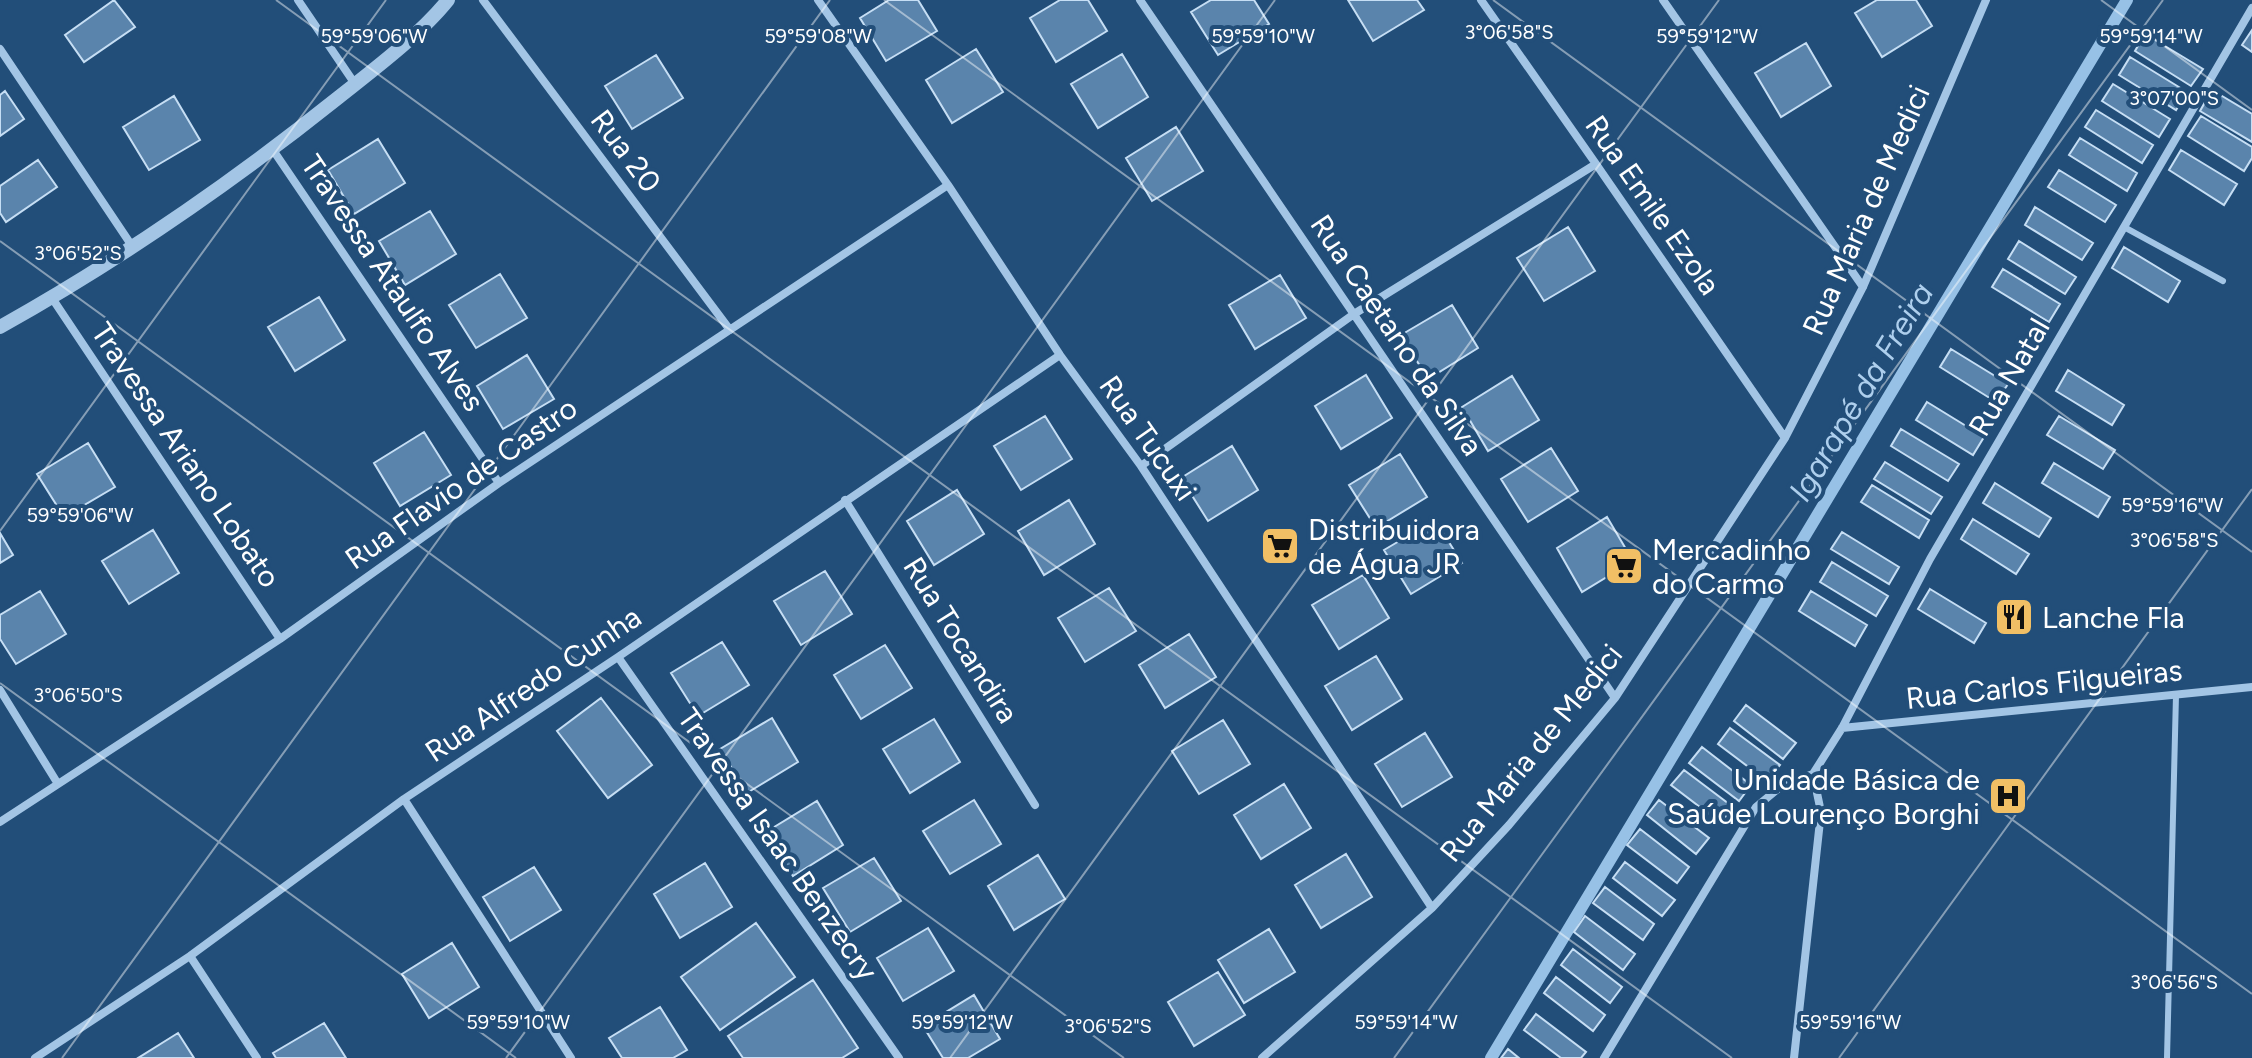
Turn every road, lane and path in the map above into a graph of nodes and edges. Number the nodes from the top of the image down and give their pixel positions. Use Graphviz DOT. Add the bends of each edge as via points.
graph roads {
  1 [pos="298,0"];
  2 [pos="448,0"];
  3 [pos="483,0"];
  4 [pos="818,0"];
  5 [pos="1140,0"];
  6 [pos="1481,0"];
  7 [pos="1663,0"];
  8 [pos="1986,0"];
  9 [pos="2252,8"];
  10 [pos="0,49"];
  11 [pos="355,84"];
  12 [pos="273,150"];
  13 [pos="1596,164"];
  14 [pos="948,185"];
  15 [pos="2124,227"];
  16 [pos="132,246"];
  17 [pos="2223,281"];
  18 [pos="1863,287"];
  19 [pos="52,298"];
  20 [pos="1354,314"];
  21 [pos="0,327"];
  22 [pos="730,330"];
  23 [pos="1060,355"];
  24 [pos="1785,438"];
  25 [pos="1141,466"];
  26 [pos="499,483"];
  27 [pos="845,500"];
  28 [pos="280,639"];
  29 [pos="618,657"];
  30 [pos="2252,687"];
  31 [pos="0,690"];
  32 [pos="2176,695"];
  33 [pos="1615,698"];
  34 [pos="1842,728"];
  35 [pos="1813,774"];
  36 [pos="58,784"];
  37 [pos="404,799"];
  38 [pos="1035,805"];
  39 [pos="0,822"];
  40 [pos="1432,908"];
  41 [pos="190,956"];
  42 [pos="35,1058"];
  43 [pos="257,1058"];
  44 [pos="571,1058"];
  45 [pos="899,1058"];
  46 [pos="1262,1058"];
  47 [pos="1604,1058"];
  48 [pos="1794,1058"];
  49 [pos="2167,1058"];
  1 -- 11 [label="street"];
  2 -- 11 [label="street"];
  3 -- 22 [label="street, Rua 20"];
  4 -- 14 [label="street, Rua Tucuxi"];
  5 -- 20 [label="street, Rua Caetano da Silva"];
  6 -- 13 [label="street, Rua Emile Ezola"];
  7 -- 18 [label="street"];
  8 -- 18 [label="street, Rua Maria de Medici"];
  9 -- 15 [label="street, Rua Natal"];
  10 -- 16 [label="street"];
  11 -- 12 [label="street"];
  12 -- 16 [label="street"];
  12 -- 26 [label="street, Travessa Ataulfo Alves"];
  13 -- 20 [label="street"];
  13 -- 24 [label="street, Rua Emile Ezola"];
  14 -- 22 [label="street, Rua Flavio de Castro"];
  14 -- 23 [label="street, Rua Tucuxi"];
  15 -- 17 [label="lane"];
  15 -- 34 [label="street, Rua Natal" via="1930,559"];
  16 -- 19 [label="street"];
  18 -- 24 [label="street, Rua Maria de Medici"];
  19 -- 21 [label="street"];
  19 -- 28 [label="street, Travessa Ariano Lobato"];
  20 -- 25 [label="street"];
  20 -- 33 [label="street, Rua Caetano da Silva"];
  22 -- 26 [label="street, Rua Flavio de Castro"];
  23 -- 25 [label="street, Rua Tucuxi"];
  23 -- 27 [label="street, Rua Alfredo Cunha"];
  24 -- 33 [label="street, Rua Maria de Medici"];
  25 -- 40 [label="street, Rua Tucuxi"];
  26 -- 28 [label="street, Rua Flavio de Castro"];
  27 -- 29 [label="street, Rua Alfredo Cunha"];
  27 -- 38 [label="street, Rua Tocandira"];
  28 -- 36 [label="street, Rua Flavio de Castro"];
  29 -- 37 [label="street, Rua Alfredo Cunha"];
  29 -- 45 [label="street, Travessa Isaac Benzecry"];
  30 -- 32 [label="street, Rua Carlos Filgueiras"];
  31 -- 36 [label="street"];
  32 -- 34 [label="street, Rua Carlos Filgueiras"];
  32 -- 49 [label="lane"];
  33 -- 40 [label="street, Rua Maria de Medici"];
  34 -- 35 [label="street, Rua Natal"];
  35 -- 47 [label="street" via="1785,783 1756,807"];
  35 -- 48 [label="street" via="1821,812"];
  36 -- 39 [label="street, Rua Flavio de Castro"];
  37 -- 41 [label="street, Rua Alfredo Cunha"];
  37 -- 44 [label="street"];
  40 -- 46 [label="street, Rua Maria de Medici"];
  41 -- 42 [label="street, Rua Alfredo Cunha"];
  41 -- 43 [label="street"];
}
